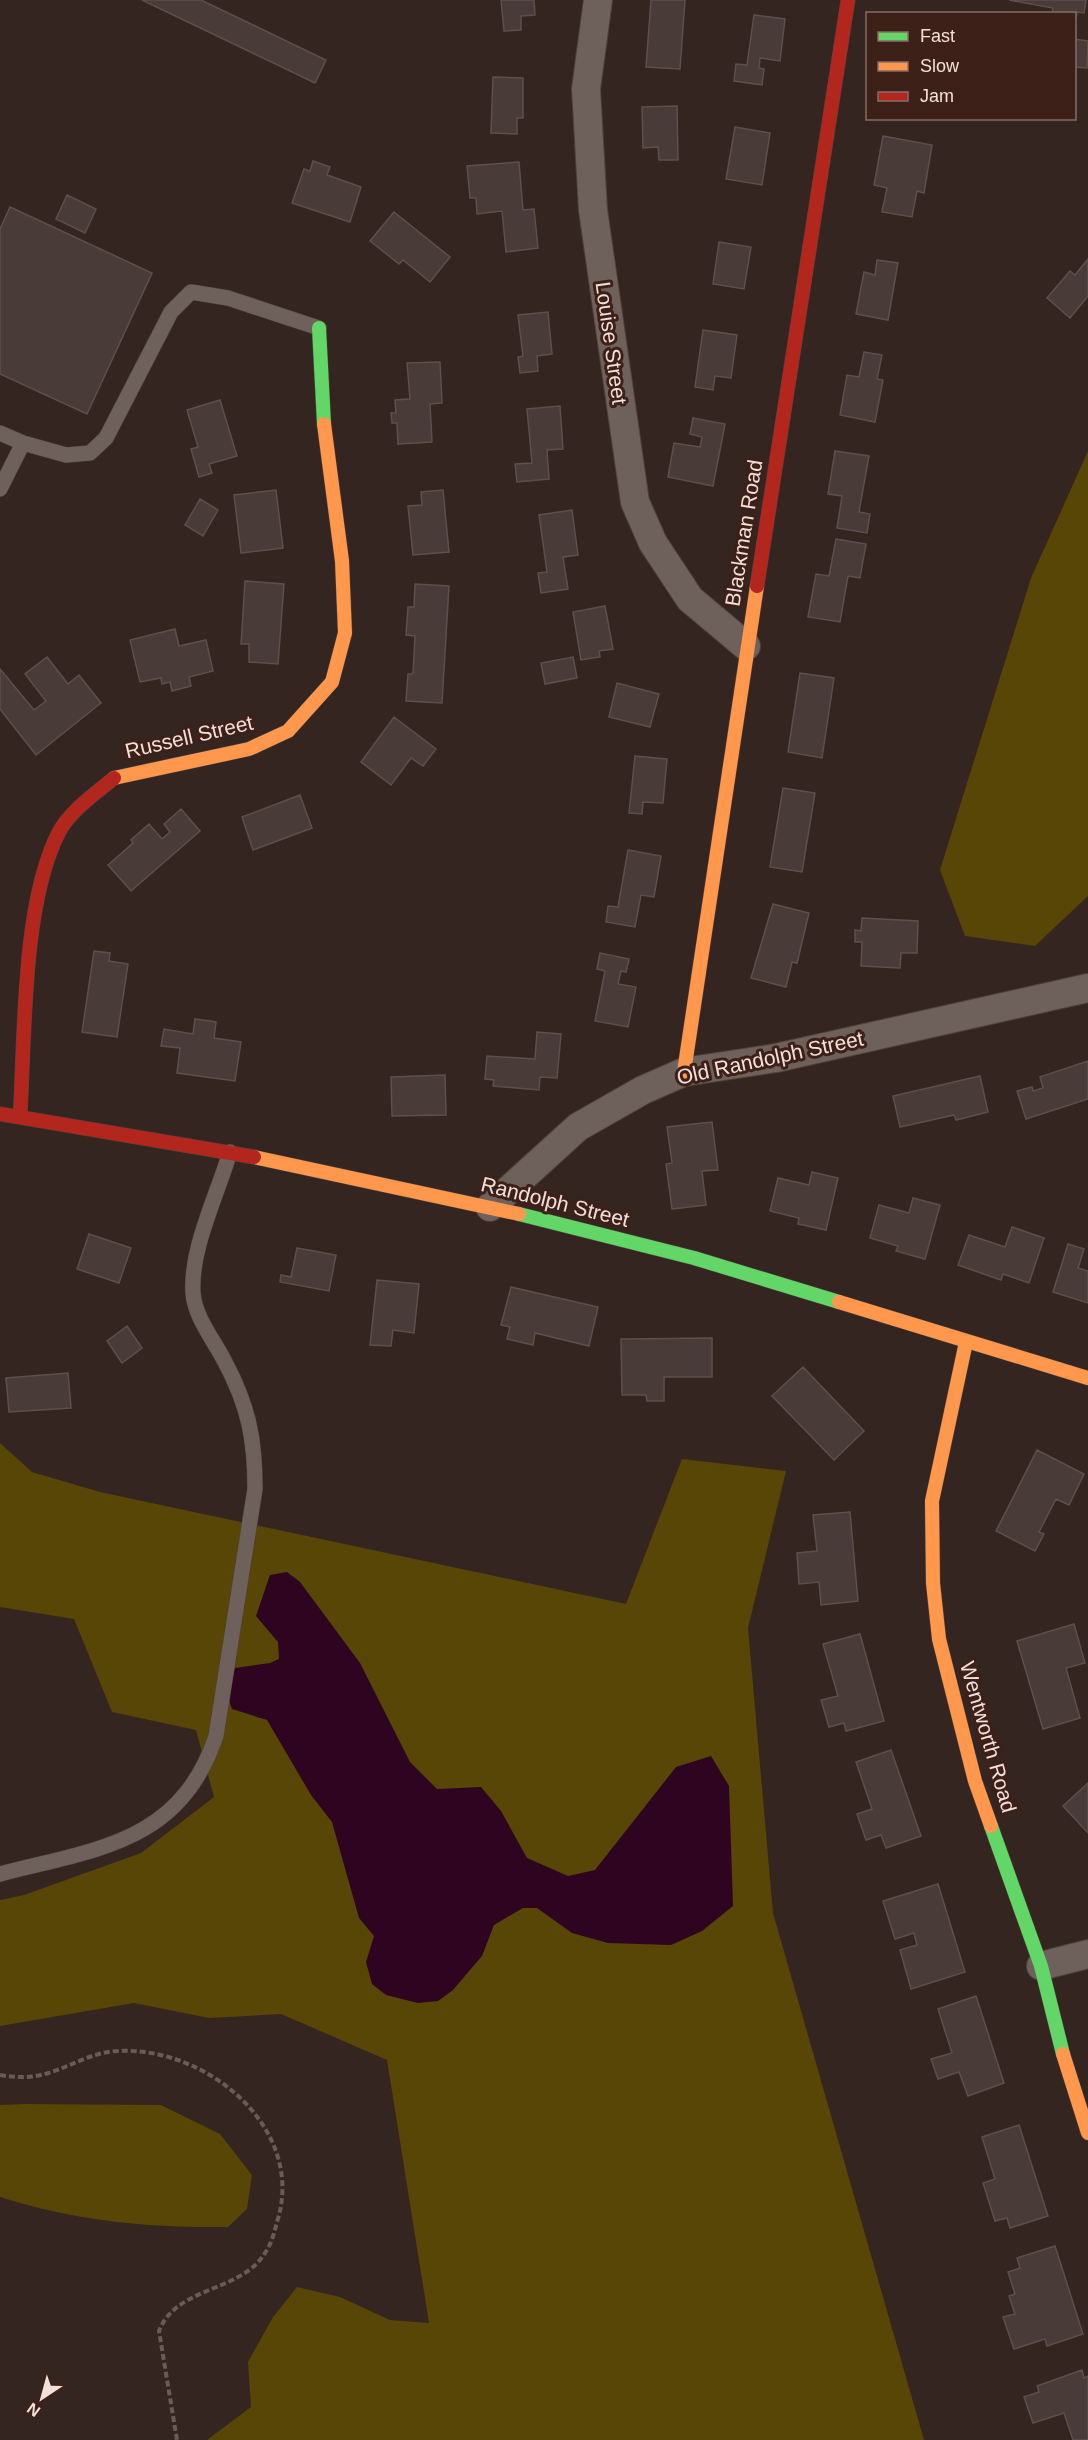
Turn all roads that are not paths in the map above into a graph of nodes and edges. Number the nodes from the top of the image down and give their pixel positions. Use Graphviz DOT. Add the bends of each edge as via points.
graph roads {
  1 [pos="598,0"];
  2 [pos="848,0"];
  3 [pos="319,328"];
  4 [pos="0,433"];
  5 [pos="22,443"];
  6 [pos="0,489"];
  7 [pos="746,646"];
  8 [pos="1088,988"];
  9 [pos="684,1072"];
  10 [pos="0,1114"];
  11 [pos="20,1117"];
  12 [pos="230,1152"];
  13 [pos="490,1207"];
  14 [pos="966,1342"];
  15 [pos="1088,1378"];
  16 [pos="0,1874"];
  17 [pos="1088,1954"];
  18 [pos="1041,1966"];
  19 [pos="1088,2133"];
  1 -- 7 [label="street, Louise Street" via="586,88 593,210 635,502 653,543 690,599"];
  2 -- 7 [label="street, Blackman Road"];
  3 -- 5 [label="lane" via="228,298 191,292 171,312 106,438 90,453 66,455"];
  3 -- 11 [label="street, Russell Street" via="325,442 342,561 345,633 332,682 288,731 249,749 117,775 59,831 32,928"];
  4 -- 5 [label="lane"];
  5 -- 6 [label="lane"];
  7 -- 9 [label="street, Blackman Road"];
  8 -- 9 [label="street, Old Randolph Street" via="776,1058"];
  9 -- 13 [label="street, Old Randolph Street" via="578,1127"];
  10 -- 11 [label="street, Randolph Street"];
  11 -- 12 [label="street, Randolph Street"];
  12 -- 13 [label="street, Randolph Street"];
  12 -- 16 [label="lane" via="207,1222 193,1284 199,1316 226,1364 247,1415 255,1454 255,1490 216,1736 208,1760 189,1792 153,1823 107,1846"];
  13 -- 14 [label="street, Randolph Street" via="694,1258"];
  14 -- 15 [label="street, Randolph Street"];
  14 -- 18 [label="street, Wentworth Road" via="932,1501 933,1583 939,1639 975,1781"];
  17 -- 18 [label="street"];
  18 -- 19 [label="street, Wentworth Road" via="1066,2067"];
}
